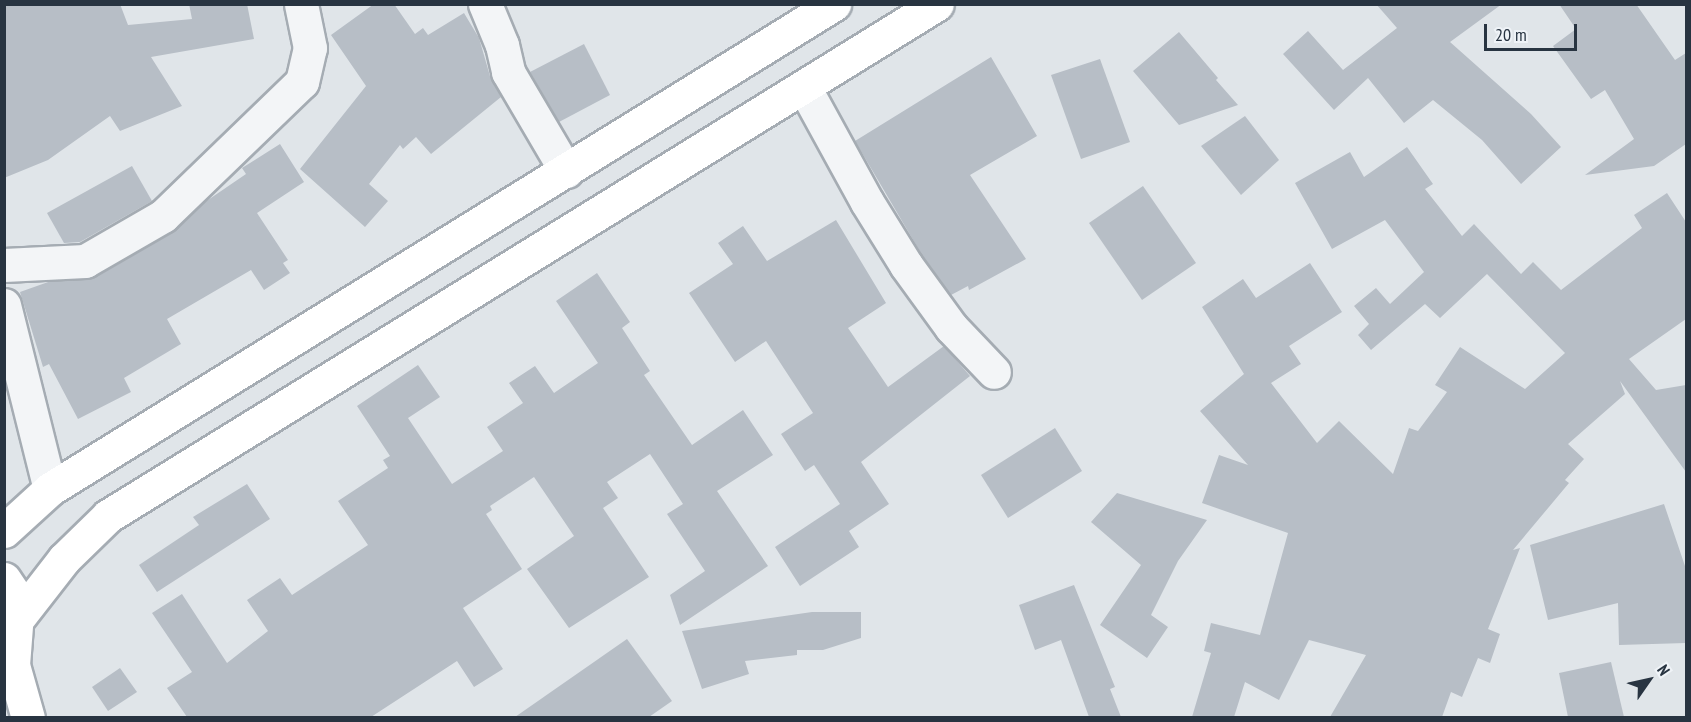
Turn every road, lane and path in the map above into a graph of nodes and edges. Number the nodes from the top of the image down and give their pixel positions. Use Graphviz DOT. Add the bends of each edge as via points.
graph roads {
  1 [pos="301,4"];
  2 [pos="485,4"];
  3 [pos="834,4"];
  4 [pos="937,4"];
  5 [pos="804,87"];
  6 [pos="566,171"];
  7 [pos="4,265"];
  8 [pos="4,305"];
  9 [pos="993,372"];
  10 [pos="50,489"];
  11 [pos="4,531"];
  12 [pos="4,579"];
  13 [pos="13,630"];
  14 [pos="28,717"];
  1 -- 7 [label="street" via="310,48 302,82 163,216 85,261"];
  2 -- 6 [label="street" via="508,72"];
  3 -- 6 [label="main road"];
  4 -- 5 [label="main road"];
  5 -- 9 [label="street" via="906,265 951,327"];
  5 -- 13 [label="main road" via="108,516 64,559"];
  6 -- 10 [label="main road"];
  8 -- 10 [label="street"];
  10 -- 11 [label="main road"];
  12 -- 13 [label="main road" via="18,600"];
  13 -- 14 [label="main road" via="13,665"];
}
